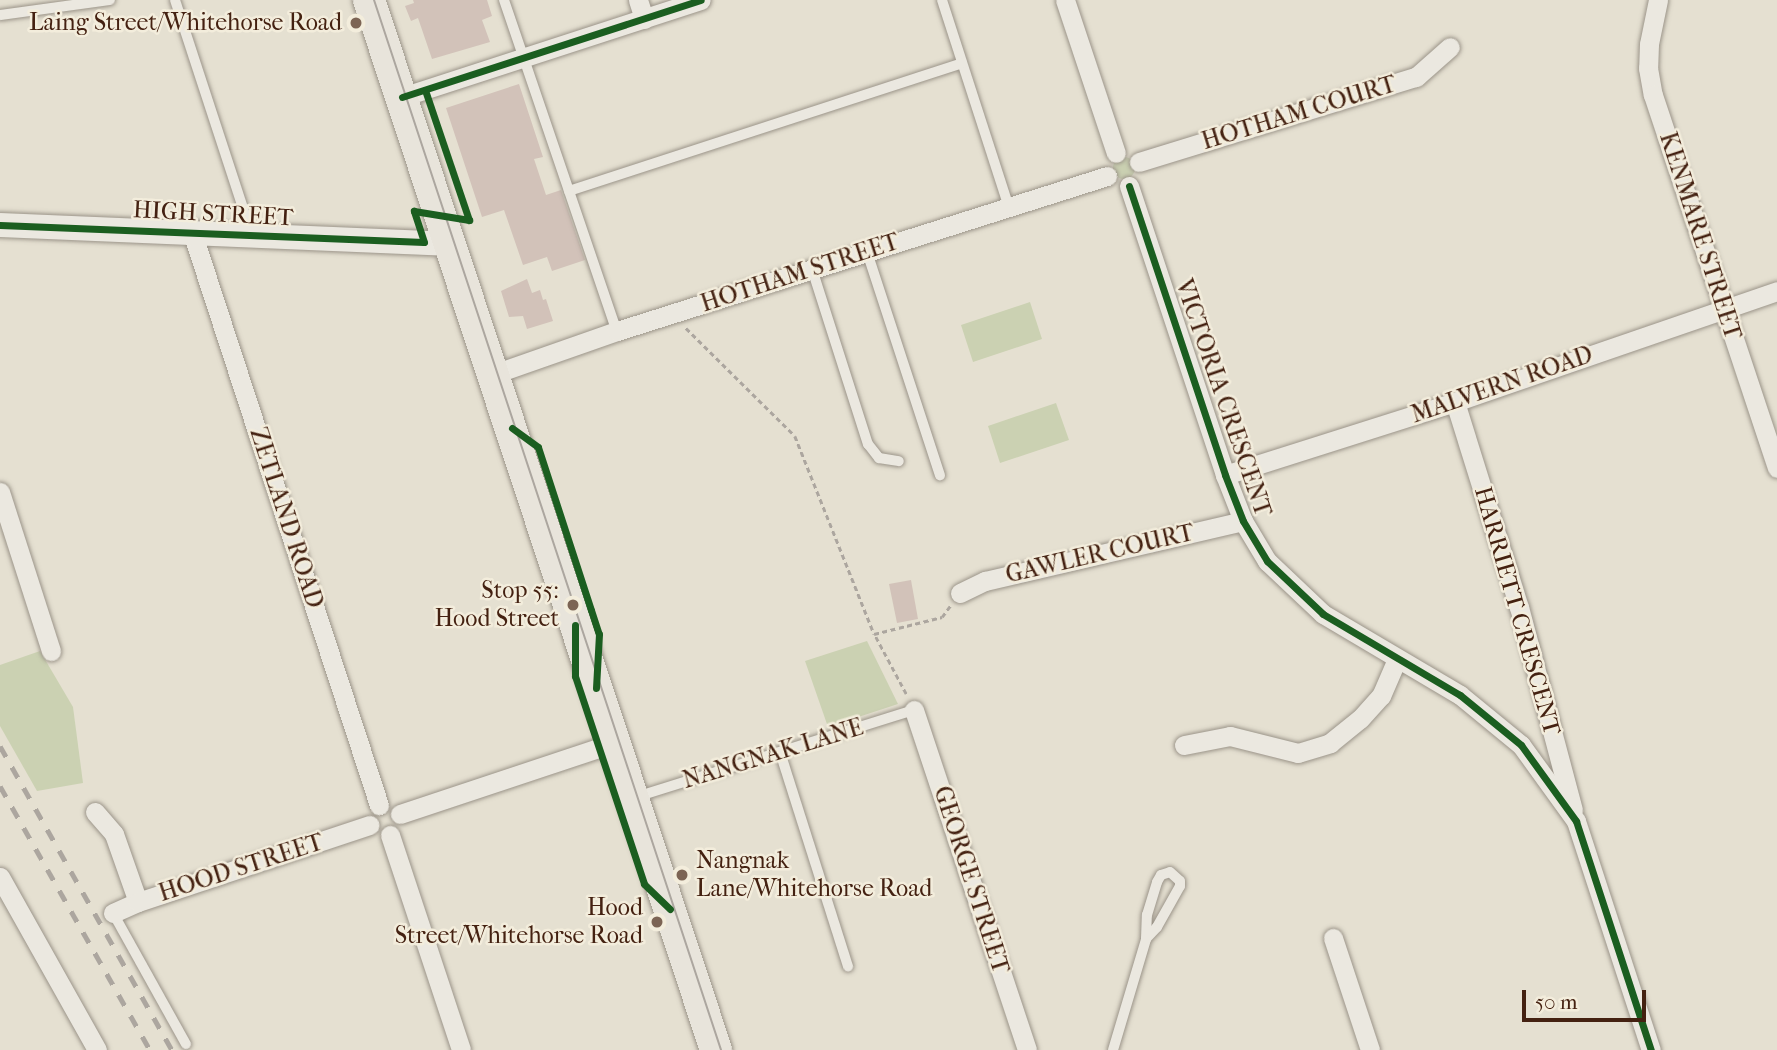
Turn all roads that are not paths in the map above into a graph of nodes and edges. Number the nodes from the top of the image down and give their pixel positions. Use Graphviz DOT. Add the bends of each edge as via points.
graph roads {
  1 [pos="110,0"];
  2 [pos="175,0"];
  3 [pos="369,0"];
  4 [pos="504,0"];
  5 [pos="701,0"];
  6 [pos="942,0"];
  7 [pos="1065,0"];
  8 [pos="1658,0"];
  9 [pos="641,9"];
  10 [pos="0,15"];
  11 [pos="1450,47"];
  12 [pos="523,58"];
  13 [pos="962,63"];
  14 [pos="402,97"];
  15 [pos="1116,153"];
  16 [pos="1139,162"];
  17 [pos="1107,176"];
  18 [pos="1129,186"];
  19 [pos="569,191"];
  20 [pos="1009,207"];
  21 [pos="0,225"];
  22 [pos="192,232"];
  23 [pos="252,235"];
  24 [pos="452,244"];
  25 [pos="867,252"];
  26 [pos="812,269"];
  27 [pos="1777,290"];
  28 [pos="1724,309"];
  29 [pos="617,331"];
  30 [pos="494,374"];
  31 [pos="1455,402"];
  32 [pos="899,461"];
  33 [pos="1777,468"];
  34 [pos="940,475"];
  35 [pos="1225,475"];
  36 [pos="0,492"];
  37 [pos="1243,521"];
  38 [pos="960,593"];
  39 [pos="51,651"];
  40 [pos="1397,659"];
  41 [pos="914,710"];
  42 [pos="614,743"];
  43 [pos="1184,745"];
  44 [pos="780,752"];
  45 [pos="633,798"];
  46 [pos="379,805"];
  47 [pos="95,812"];
  48 [pos="400,814"];
  49 [pos="1576,821"];
  50 [pos="370,825"];
  51 [pos="390,835"];
  52 [pos="3,889"];
  53 [pos="138,902"];
  54 [pos="113,913"];
  55 [pos="1333,938"];
  56 [pos="1146,939"];
  57 [pos="848,967"];
  58 [pos="186,1044"];
  59 [pos="97,1050"];
  60 [pos="461,1050"];
  61 [pos="716,1050"];
  62 [pos="1027,1050"];
  63 [pos="1113,1050"];
  64 [pos="1370,1050"];
  65 [pos="1651,1050"];
  1 -- 10 [label="lane"];
  2 -- 23 [label="lane"];
  3 -- 14 [label="main road"];
  4 -- 12 [label="lane"];
  5 -- 9 [label="street"];
  6 -- 13 [label="lane"];
  7 -- 15 [label="street"];
  8 -- 28 [label="street, KENMARE STREET" via="1649,44 1653,95"];
  9 -- 12 [label="street"];
  11 -- 16 [label="street, HOTHAM COURT" via="1416,76"];
  12 -- 14 [label="street"];
  12 -- 19 [label="lane"];
  13 -- 19 [label="lane"];
  13 -- 20 [label="lane"];
  14 -- 24 [label="main road"];
  15 -- 16 [label="street" via="1130,153"];
  15 -- 17 [label="street" via="1107,163"];
  16 -- 18 [label="street" via="1140,176"];
  17 -- 18 [label="street" via="1116,186"];
  17 -- 20 [label="street, HOTHAM STREET"];
  18 -- 35 [label="street, VICTORIA CRESCENT"];
  19 -- 29 [label="lane"];
  20 -- 25 [label="street, HOTHAM STREET"];
  21 -- 22 [label="street, HIGH STREET"];
  22 -- 23 [label="street, HIGH STREET"];
  22 -- 46 [label="street, ZETLAND ROAD"];
  23 -- 24 [label="street, HIGH STREET"];
  24 -- 30 [label="main road"];
  25 -- 26 [label="street, HOTHAM STREET"];
  25 -- 34 [label="lane"];
  26 -- 29 [label="street, HOTHAM STREET"];
  26 -- 32 [label="lane" via="868,444 879,458"];
  27 -- 28 [label="street, MALVERN ROAD"];
  28 -- 31 [label="street, MALVERN ROAD"];
  28 -- 33 [label="street, KENMARE STREET"];
  29 -- 30 [label="street, HOTHAM STREET"];
  30 -- 42 [label="main road"];
  31 -- 35 [label="street, MALVERN ROAD"];
  31 -- 49 [label="street, HARRIETT CRESCENT" via="1519,607"];
  35 -- 37 [label="street, VICTORIA CRESCENT"];
  36 -- 39 [label="street"];
  37 -- 38 [label="street, GAWLER COURT" via="985,581"];
  37 -- 40 [label="street, VICTORIA CRESCENT" via="1267,561 1323,614"];
  40 -- 43 [label="street" via="1381,696 1342,736 1322,746 1285,752 1230,736"];
  40 -- 49 [label="street, VICTORIA CRESCENT" via="1460,695 1521,745"];
  41 -- 44 [label="lane, NANGNAK LANE"];
  41 -- 62 [label="street, GEORGE STREET"];
  42 -- 45 [label="main road"];
  42 -- 48 [label="street"];
  44 -- 45 [label="lane, NANGNAK LANE"];
  44 -- 57 [label="lane"];
  45 -- 61 [label="main road"];
  46 -- 48 [label="street" via="390,804"];
  46 -- 50 [label="street" via="370,815"];
  47 -- 53 [label="street" via="114,834"];
  48 -- 51 [label="street" via="398,829"];
  49 -- 65 [label="street, VICTORIA CRESCENT"];
  50 -- 51 [label="street" via="380,835"];
  50 -- 53 [label="street, HOOD STREET"];
  51 -- 60 [label="street"];
  52 -- 59 [label="street"];
  53 -- 54 [label="street, HOOD STREET"];
  54 -- 58 [label="lane"];
  55 -- 64 [label="street"];
  56 -- 56 [label="lane" via="1147,915 1157,882 1170,872 1180,886"];
  56 -- 63 [label="lane"];
}
